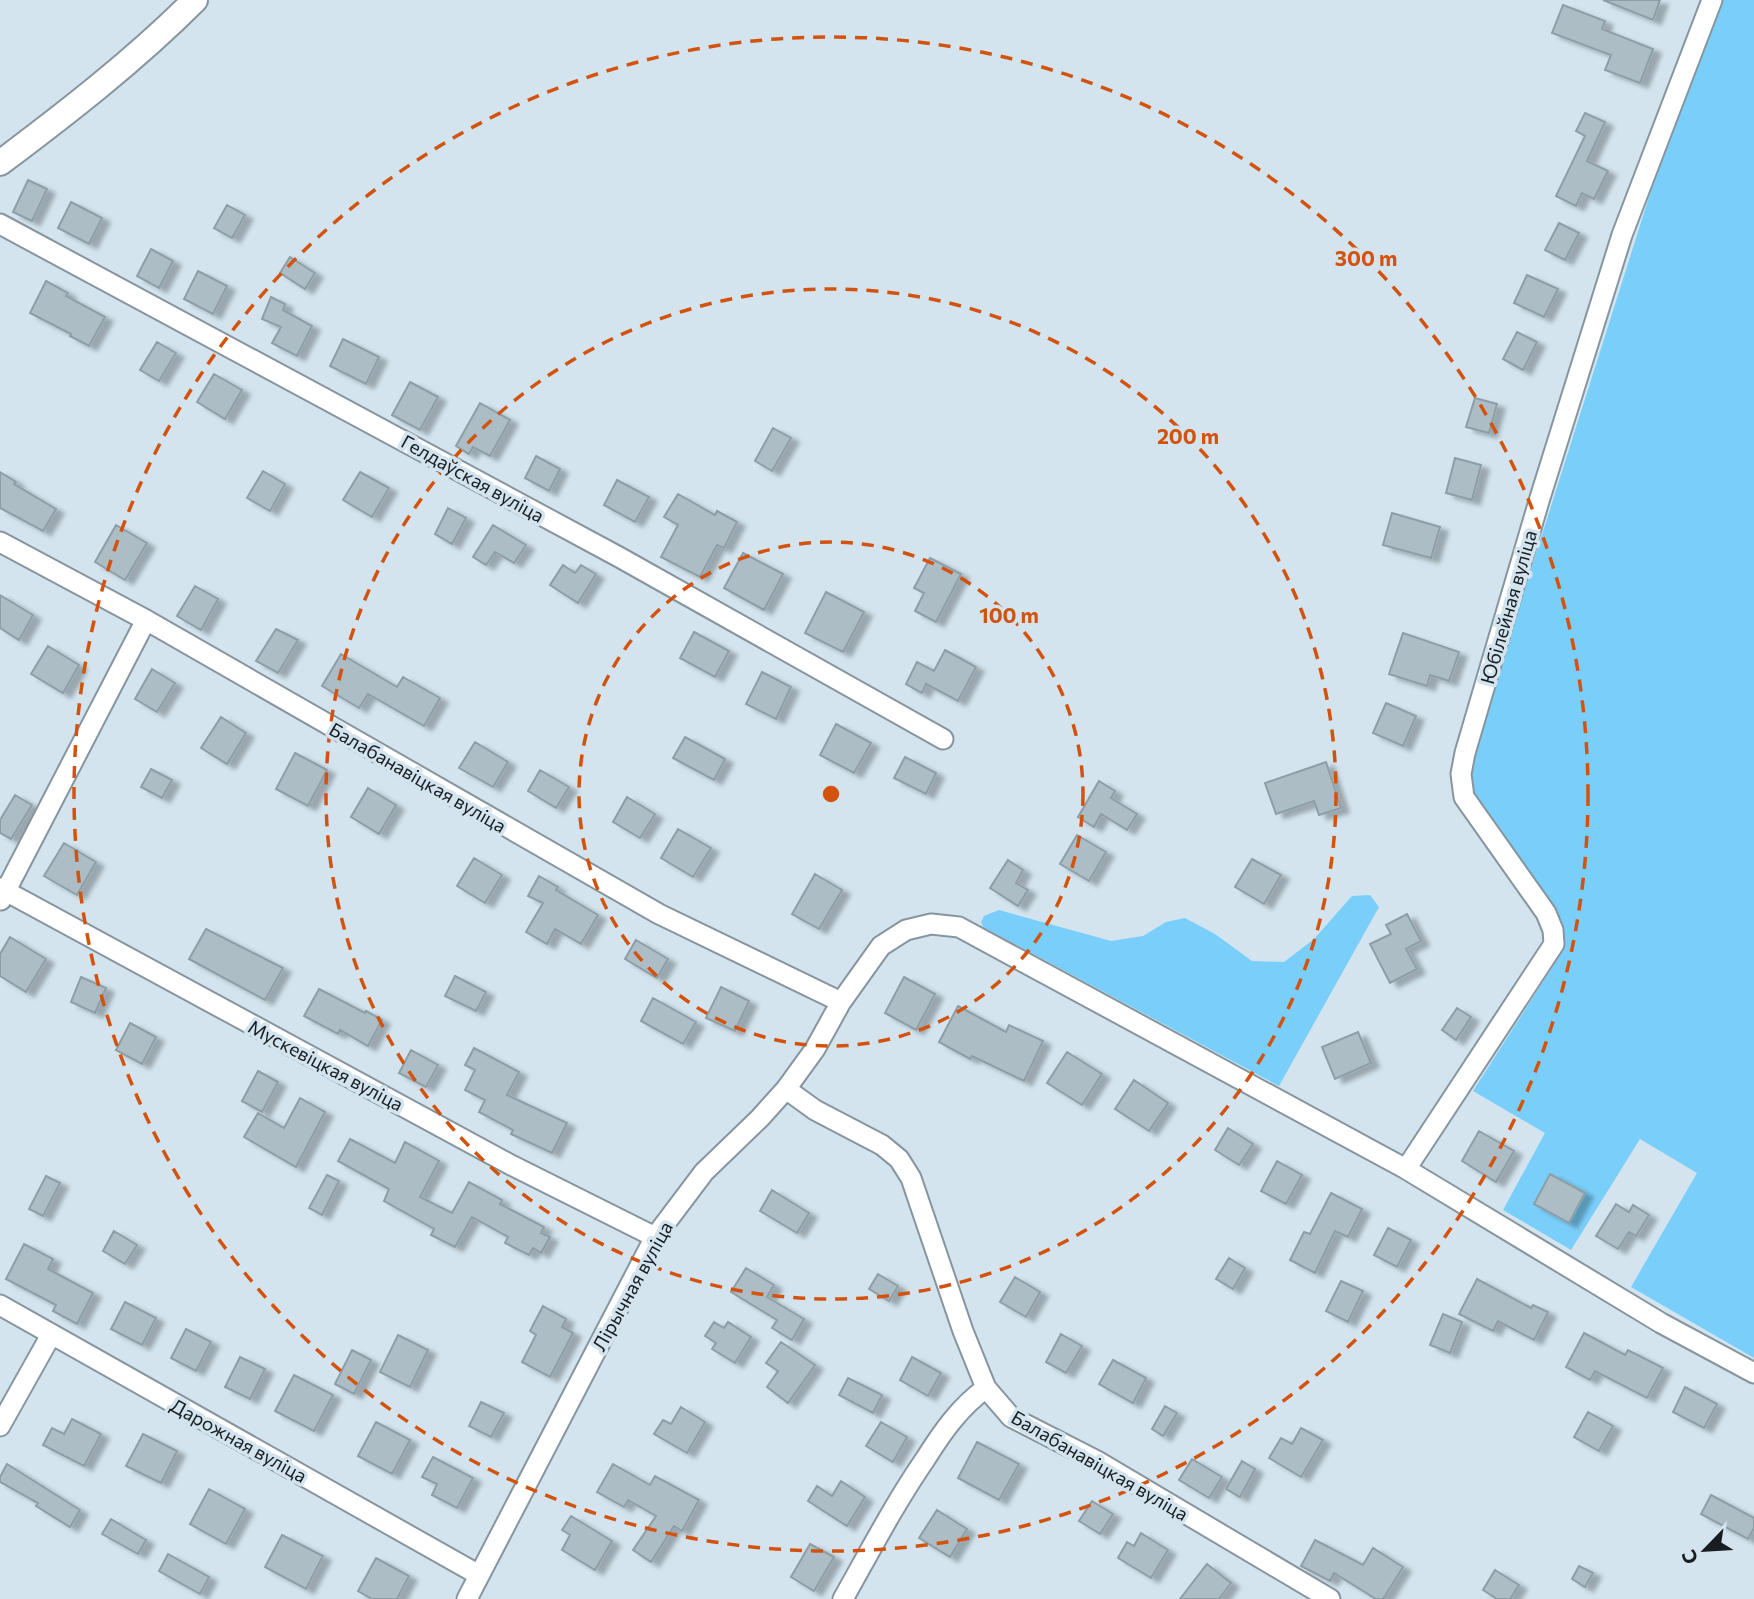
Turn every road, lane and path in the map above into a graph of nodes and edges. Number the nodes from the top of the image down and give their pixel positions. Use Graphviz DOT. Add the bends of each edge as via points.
graph roads {
  1 [pos="195,0"];
  2 [pos="1712,0"];
  3 [pos="0,163"];
  4 [pos="0,225"];
  5 [pos="0,542"];
  6 [pos="146,620"];
  7 [pos="943,739"];
  8 [pos="2,893"];
  9 [pos="841,1002"];
  10 [pos="786,1089"];
  11 [pos="1406,1169"];
  12 [pos="655,1237"];
  13 [pos="0,1305"];
  14 [pos="51,1335"];
  15 [pos="1754,1373"];
  16 [pos="986,1388"];
  17 [pos="0,1426"];
  18 [pos="479,1574"];
  19 [pos="467,1599"];
  20 [pos="843,1599"];
  21 [pos="1330,1599"];
  1 -- 3 [label="street" via="89,96"];
  2 -- 11 [label="street, Юбілейная вуліца" via="1622,235 1461,774 1464,797 1546,913 1554,944"];
  4 -- 7 [label="street, Гелдаўская вуліца" via="607,551"];
  5 -- 6 [label="street, Балабанавіцкая вуліца"];
  6 -- 8 [label="street"];
  6 -- 9 [label="street, Балабанавіцкая вуліца" via="659,914"];
  8 -- 12 [label="street, Мускевіцкая вуліца" via="511,1166"];
  9 -- 10 [label="street, Лірычная вуліца"];
  9 -- 11 [label="street, Лірычная вуліца" via="881,946 906,930 931,924 959,927"];
  10 -- 12 [label="street, Лірычная вуліца" via="704,1172"];
  10 -- 16 [label="street, Балабанавіцкая вуліца" via="899,1159 911,1178"];
  11 -- 15 [label="street, Лірычная вуліца" via="1661,1323"];
  12 -- 18 [label="street, Лірычная вуліца"];
  13 -- 14 [label="street, Дарожная вуліца"];
  14 -- 17 [label="street"];
  14 -- 18 [label="street, Дарожная вуліца"];
  16 -- 20 [label="street" via="948,1424 900,1496"];
  16 -- 21 [label="street, Балабанавіцкая вуліца" via="1012,1417 1097,1461"];
  18 -- 19 [label="street, Лірычная вуліца"];
}
